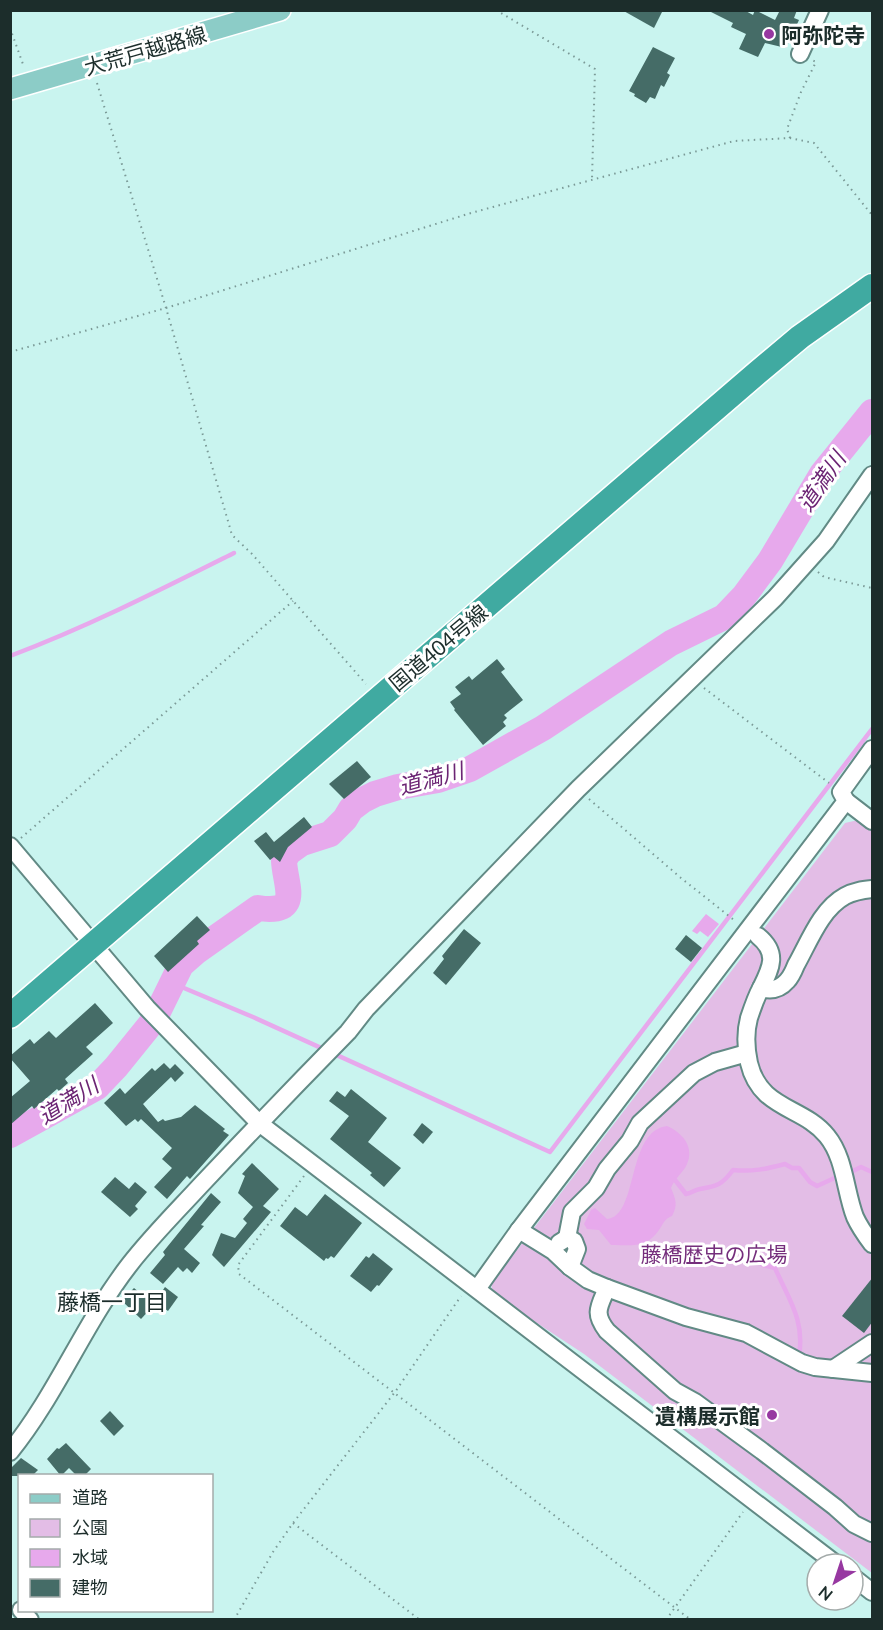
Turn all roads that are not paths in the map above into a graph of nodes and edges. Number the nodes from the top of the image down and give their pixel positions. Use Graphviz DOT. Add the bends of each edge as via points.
graph roads {
  1 [pos="280,10"];
  2 [pos="820,10"];
  3 [pos="800,54"];
  4 [pos="20,86"];
  5 [pos="873,286"];
  6 [pos="873,475"];
  7 [pos="873,749"];
  8 [pos="843,796"];
  9 [pos="873,821"];
  10 [pos="11,846"];
  11 [pos="873,890"];
  12 [pos="753,934"];
  13 [pos="94,946"];
  14 [pos="761,988"];
  15 [pos="10,1016"];
  16 [pos="747,1053"];
  17 [pos="259,1123"];
  18 [pos="519,1230"];
  19 [pos="567,1238"];
  20 [pos="873,1244"];
  21 [pos="553,1251"];
  22 [pos="570,1267"];
  23 [pos="473,1286"];
  24 [pos="607,1288"];
  25 [pos="873,1343"];
  26 [pos="833,1369"];
  27 [pos="873,1373"];
  28 [pos="10,1452"];
  29 [pos="873,1533"];
  30 [pos="820,1552"];
  1 -- 4 [label="main road, 大荒戸越路線"];
  2 -- 3 [label="street"];
  5 -- 13 [label="highway, 国道404号線" via="783,352"];
  6 -- 17 [label="street" via="808,562 775,598 578,789"];
  7 -- 8 [label="street"];
  8 -- 9 [label="street"];
  8 -- 12 [label="street"];
  10 -- 13 [label="street"];
  11 -- 14 [label="street" via="843,897 813,933 788,981 777,988"];
  12 -- 14 [label="street" via="766,943 771,953 768,978"];
  12 -- 18 [label="street"];
  13 -- 15 [label="highway, 国道404号線"];
  13 -- 17 [label="street" via="147,1008"];
  14 -- 16 [label="street" via="749,1020"];
  16 -- 19 [label="street" via="714,1062 694,1073 640,1123 596,1188 572,1212"];
  16 -- 20 [label="street" via="754,1077 766,1094 781,1107 817,1126 834,1145 855,1216"];
  17 -- 23 [label="street"];
  17 -- 28 [label="street" via="130,1263 26,1433"];
  18 -- 21 [label="street"];
  18 -- 23 [label="street"];
  19 -- 21 [label="street"];
  19 -- 22 [label="street" via="574,1241 577,1249"];
  21 -- 22 [label="street"];
  22 -- 24 [label="street"];
  23 -- 30 [label="street"];
  24 -- 26 [label="street" via="686,1317 746,1333 802,1363"];
  24 -- 29 [label="street" via="598,1314 607,1330 675,1391 762,1451 854,1524"];
  25 -- 26 [label="street"];
  26 -- 27 [label="street"];
}
